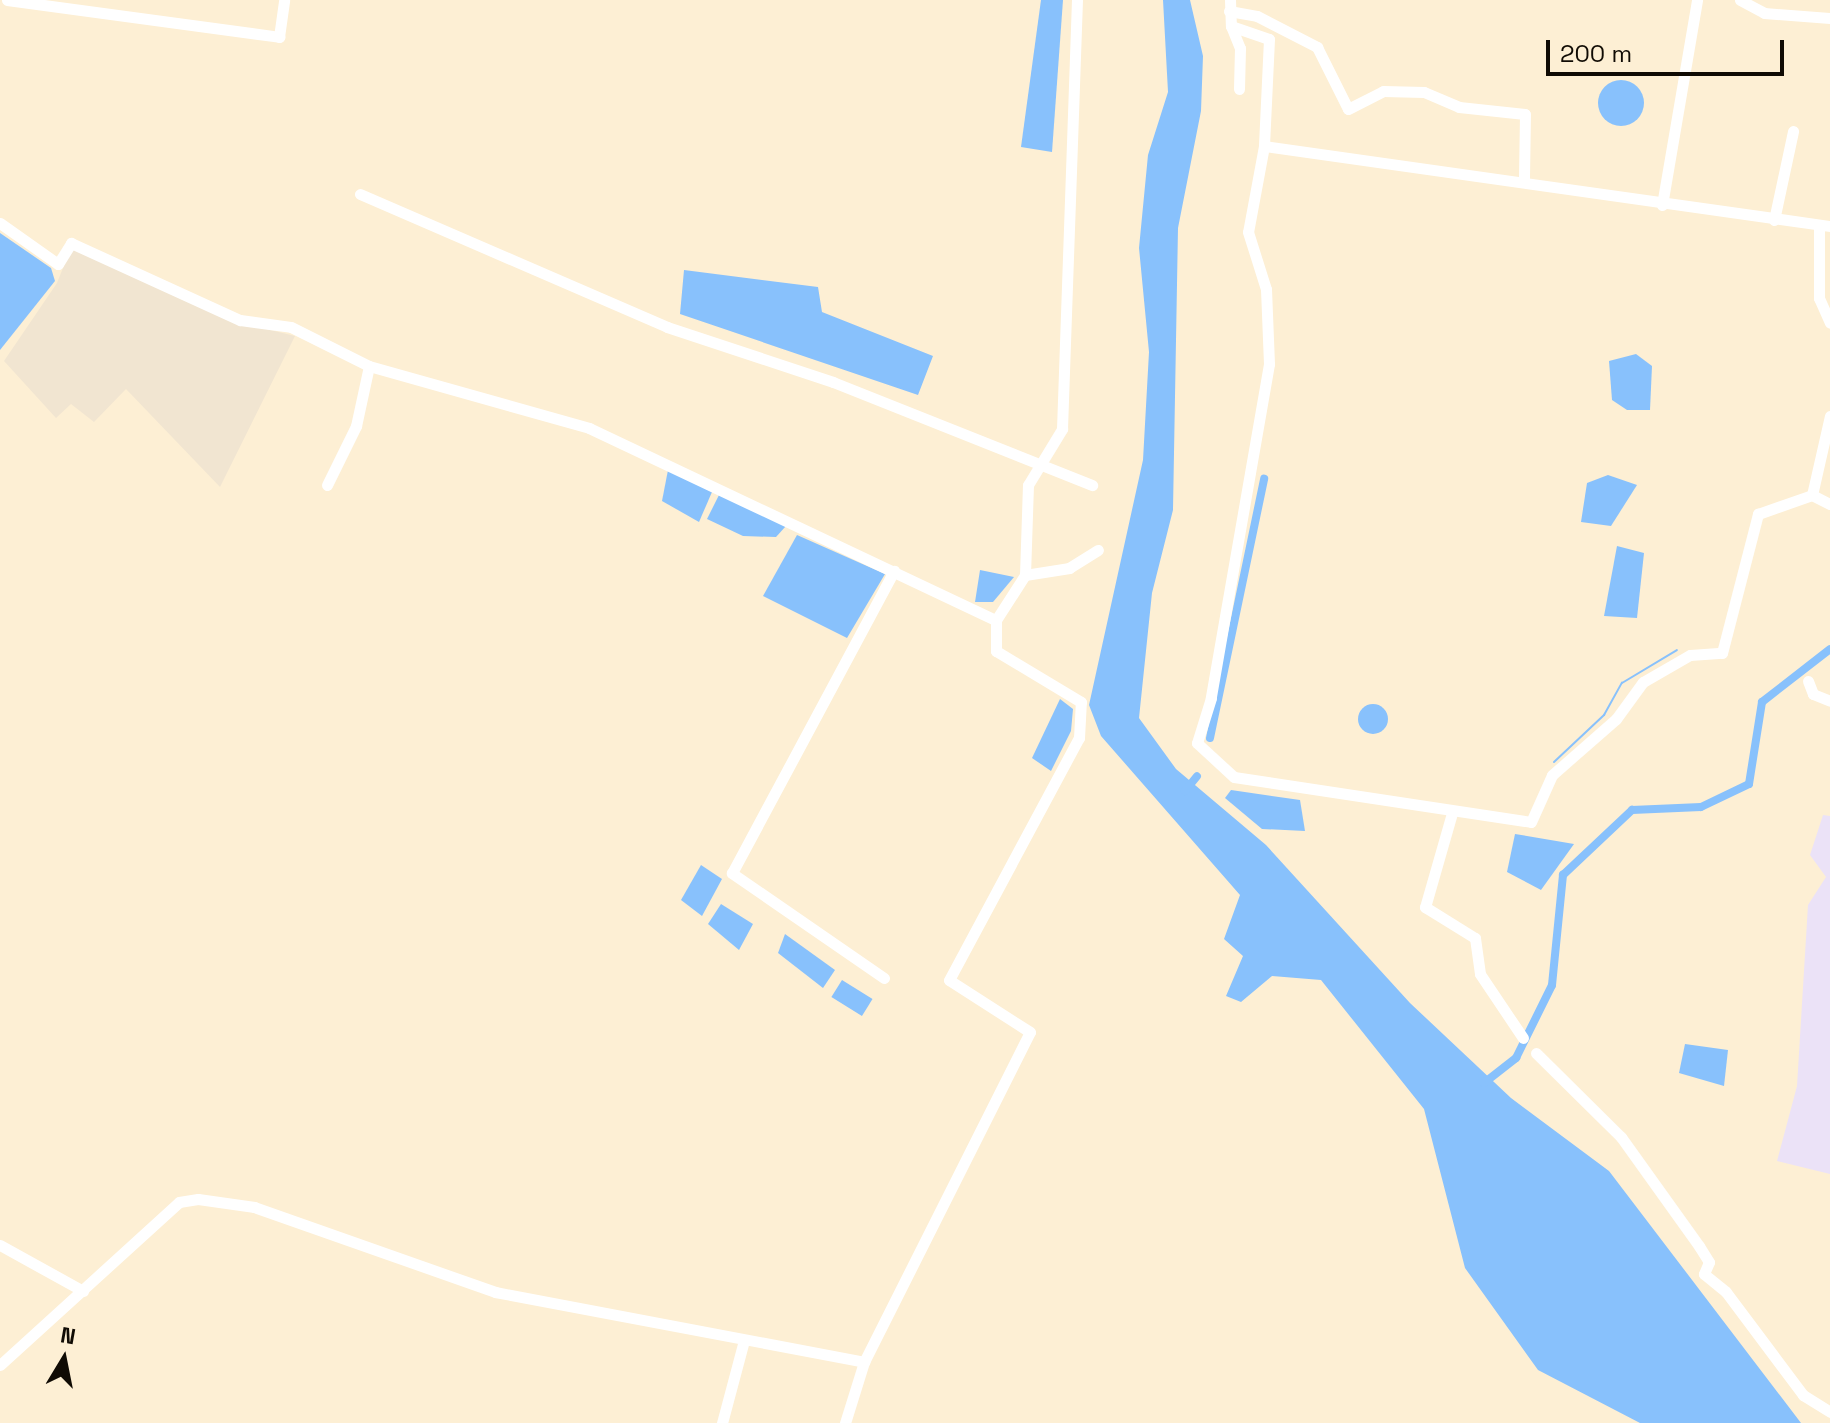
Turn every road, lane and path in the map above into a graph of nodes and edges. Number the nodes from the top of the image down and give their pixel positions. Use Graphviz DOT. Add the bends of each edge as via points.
graph roads {
  1 [pos="7,0"];
  2 [pos="284,0"];
  3 [pos="1077,0"];
  4 [pos="1697,0"];
  5 [pos="1740,0"];
  6 [pos="1229,6"];
  7 [pos="1830,18"];
  8 [pos="1231,26"];
  9 [pos="1239,89"];
  10 [pos="1793,131"];
  11 [pos="1264,146"];
  12 [pos="1524,178"];
  13 [pos="360,194"];
  14 [pos="1662,205"];
  15 [pos="1774,220"];
  16 [pos="0,223"];
  17 [pos="1825,226"];
  18 [pos="1830,323"];
  19 [pos="369,366"];
  20 [pos="1830,416"];
  21 [pos="1044,469"];
  22 [pos="327,485"];
  23 [pos="1092,485"];
  24 [pos="1812,495"];
  25 [pos="1830,504"];
  26 [pos="1098,550"];
  27 [pos="894,571"];
  28 [pos="1025,575"];
  29 [pos="996,620"];
  30 [pos="1808,681"];
  31 [pos="1830,701"];
  32 [pos="1452,813"];
  33 [pos="884,978"];
  34 [pos="1523,1038"];
  35 [pos="1536,1053"];
  36 [pos="0,1245"];
  37 [pos="83,1291"];
  38 [pos="743,1344"];
  39 [pos="864,1362"];
  40 [pos="0,1365"];
  41 [pos="1830,1412"];
  42 [pos="722,1423"];
  43 [pos="845,1423"];
  1 -- 2 [label="street" via="279,37"];
  3 -- 21 [label="street" via="1062,429"];
  4 -- 14 [label="street"];
  5 -- 7 [label="street" via="1764,13"];
  6 -- 8 [label="street"];
  6 -- 12 [label="street" via="1317,47 1348,109 1383,91 1424,92 1459,107 1525,114"];
  8 -- 9 [label="street" via="1240,48"];
  8 -- 11 [label="street" via="1269,39"];
  10 -- 15 [label="street"];
  11 -- 12 [label="street"];
  11 -- 32 [label="street" via="1248,232 1266,289 1269,364 1211,698 1197,743 1234,777"];
  12 -- 14 [label="street"];
  13 -- 21 [label="street" via="667,327 833,382"];
  14 -- 15 [label="street"];
  15 -- 17 [label="street"];
  16 -- 19 [label="street" via="58,264 71,243 114,257 240,320 291,327"];
  17 -- 18 [label="street" via="1819,298"];
  19 -- 22 [label="street" via="356,426"];
  19 -- 27 [label="street" via="589,428"];
  20 -- 24 [label="street"];
  21 -- 23 [label="street"];
  21 -- 28 [label="street" via="1028,485"];
  24 -- 25 [label="street"];
  24 -- 32 [label="street" via="1758,514 1722,653 1690,655 1643,682 1616,719 1552,775 1531,822"];
  26 -- 28 [label="street" via="1069,568"];
  27 -- 29 [label="street"];
  27 -- 33 [label="street" via="732,873"];
  28 -- 29 [label="street"];
  29 -- 39 [label="street" via="996,651 1081,702 1079,738 949,980 1030,1032"];
  30 -- 31 [label="street" via="1813,694"];
  32 -- 34 [label="street" via="1425,907 1475,938 1480,974"];
  35 -- 41 [label="street" via="1621,1137 1709,1262 1704,1274 1726,1292 1803,1395"];
  36 -- 37 [label="street"];
  37 -- 38 [label="street" via="179,1202 198,1199 254,1207 495,1292 672,1322"];
  37 -- 40 [label="street"];
  38 -- 39 [label="street"];
  38 -- 42 [label="street"];
  39 -- 43 [label="street"];
}
